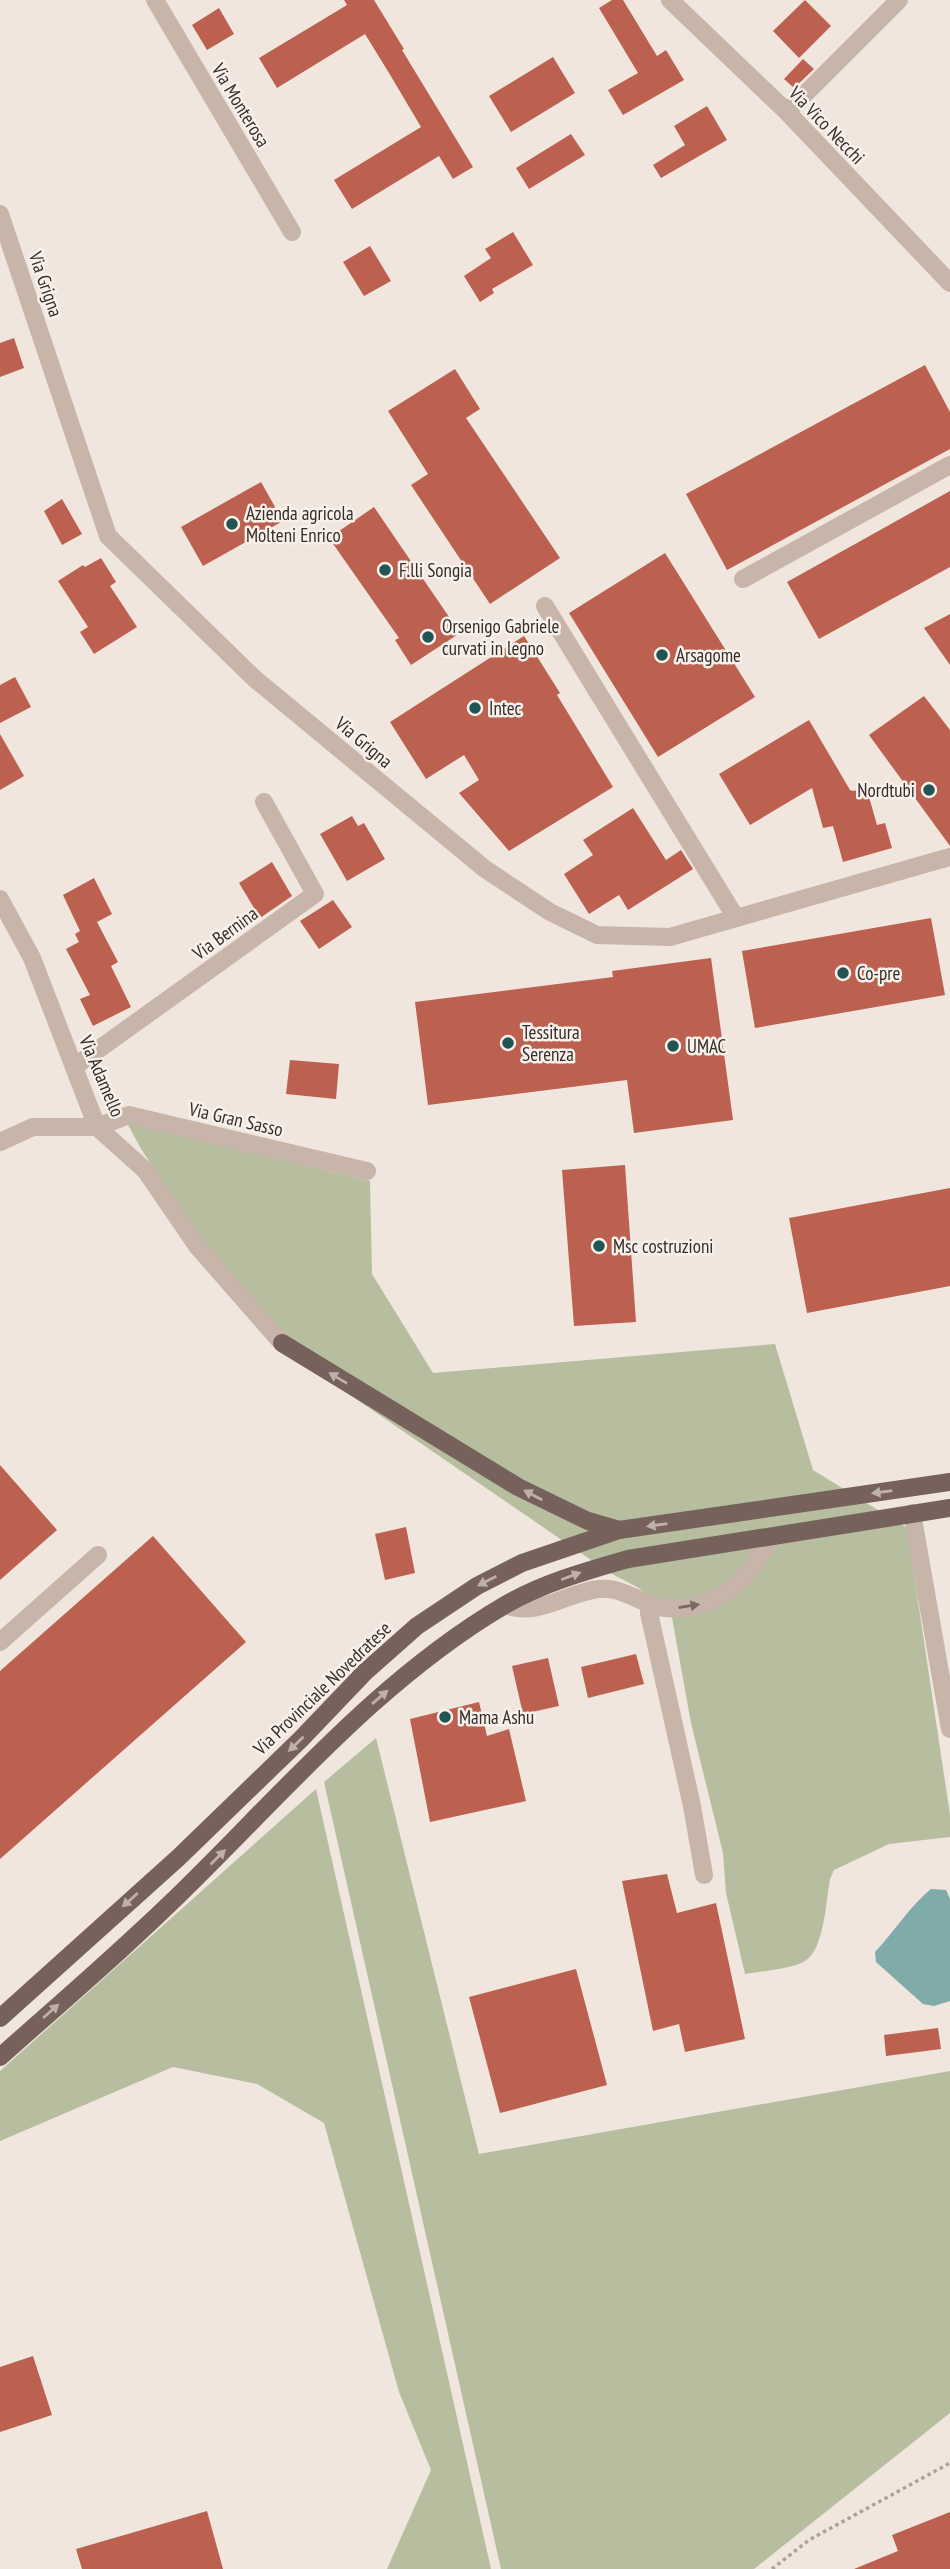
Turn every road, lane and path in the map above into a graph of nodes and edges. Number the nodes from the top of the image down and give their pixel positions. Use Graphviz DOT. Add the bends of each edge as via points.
graph roads {
  1 [pos="155,0"];
  2 [pos="670,0"];
  3 [pos="899,0"];
  4 [pos="787,112"];
  5 [pos="0,214"];
  6 [pos="292,232"];
  7 [pos="950,283"];
  8 [pos="950,465"];
  9 [pos="743,579"];
  10 [pos="545,606"];
  11 [pos="264,802"];
  12 [pos="950,857"];
  13 [pos="0,899"];
  14 [pos="736,918"];
  15 [pos="74,1067"];
  16 [pos="97,1127"];
  17 [pos="0,1142"];
  18 [pos="367,1171"];
  19 [pos="282,1343"];
  20 [pos="950,1482"];
  21 [pos="950,1508"];
  22 [pos="912,1513"];
  23 [pos="619,1530"];
  24 [pos="776,1535"];
  25 [pos="98,1555"];
  26 [pos="649,1604"];
  27 [pos="506,1605"];
  28 [pos="0,1642"];
  29 [pos="950,1729"];
  30 [pos="704,1875"];
  31 [pos="0,2018"];
  32 [pos="0,2057"];
  33 [pos="950,2463"];
  34 [pos="772,2569"];
  1 -- 6 [label="street, Via Monterosa"];
  2 -- 4 [label="street, Via Vico Necchi"];
  3 -- 4 [label="street"];
  4 -- 7 [label="street, Via Vico Necchi"];
  5 -- 14 [label="street, Via Grigna" via="108,536 255,679 485,869 550,912 597,935 670,937"];
  8 -- 9 [label="street"];
  10 -- 14 [label="street"];
  11 -- 15 [label="street, Via Bernina" via="315,894"];
  12 -- 14 [label="street, Via Grigna"];
  13 -- 15 [label="street, Via Adamello" via="32,958"];
  15 -- 16 [label="street, Via Adamello"];
  16 -- 17 [label="street, Via Gran Sasso" via="33,1127"];
  16 -- 18 [label="street, Via Gran Sasso" via="129,1115"];
  16 -- 19 [label="street, Via Adamello" via="145,1170 197,1246"];
  23 -- 19 [label="main road, one-way" via="588,1521 518,1487"];
  20 -- 23 [label="main road, Via Provinciale Novedratese, one-way"];
  21 -- 22 [label="main road"];
  22 -- 24 [label="main road"];
  22 -- 29 [label="street"];
  23 -- 31 [label="main road, Via Provinciale Novedratese, one-way" via="522,1563 417,1626 178,1858"];
  26 -- 24 [label="street, one-way" via="690,1607 711,1601 747,1574"];
  27 -- 24 [label="main road, one-way" via="577,1573 628,1559"];
  25 -- 28 [label="street"];
  26 -- 27 [label="street" via="610,1588 544,1606 516,1609"];
  26 -- 30 [label="street"];
  32 -- 27 [label="main road, one-way" via="158,1916 378,1698 445,1644"];
  33 -- 34 [label="path" via="809,2540"];
}
